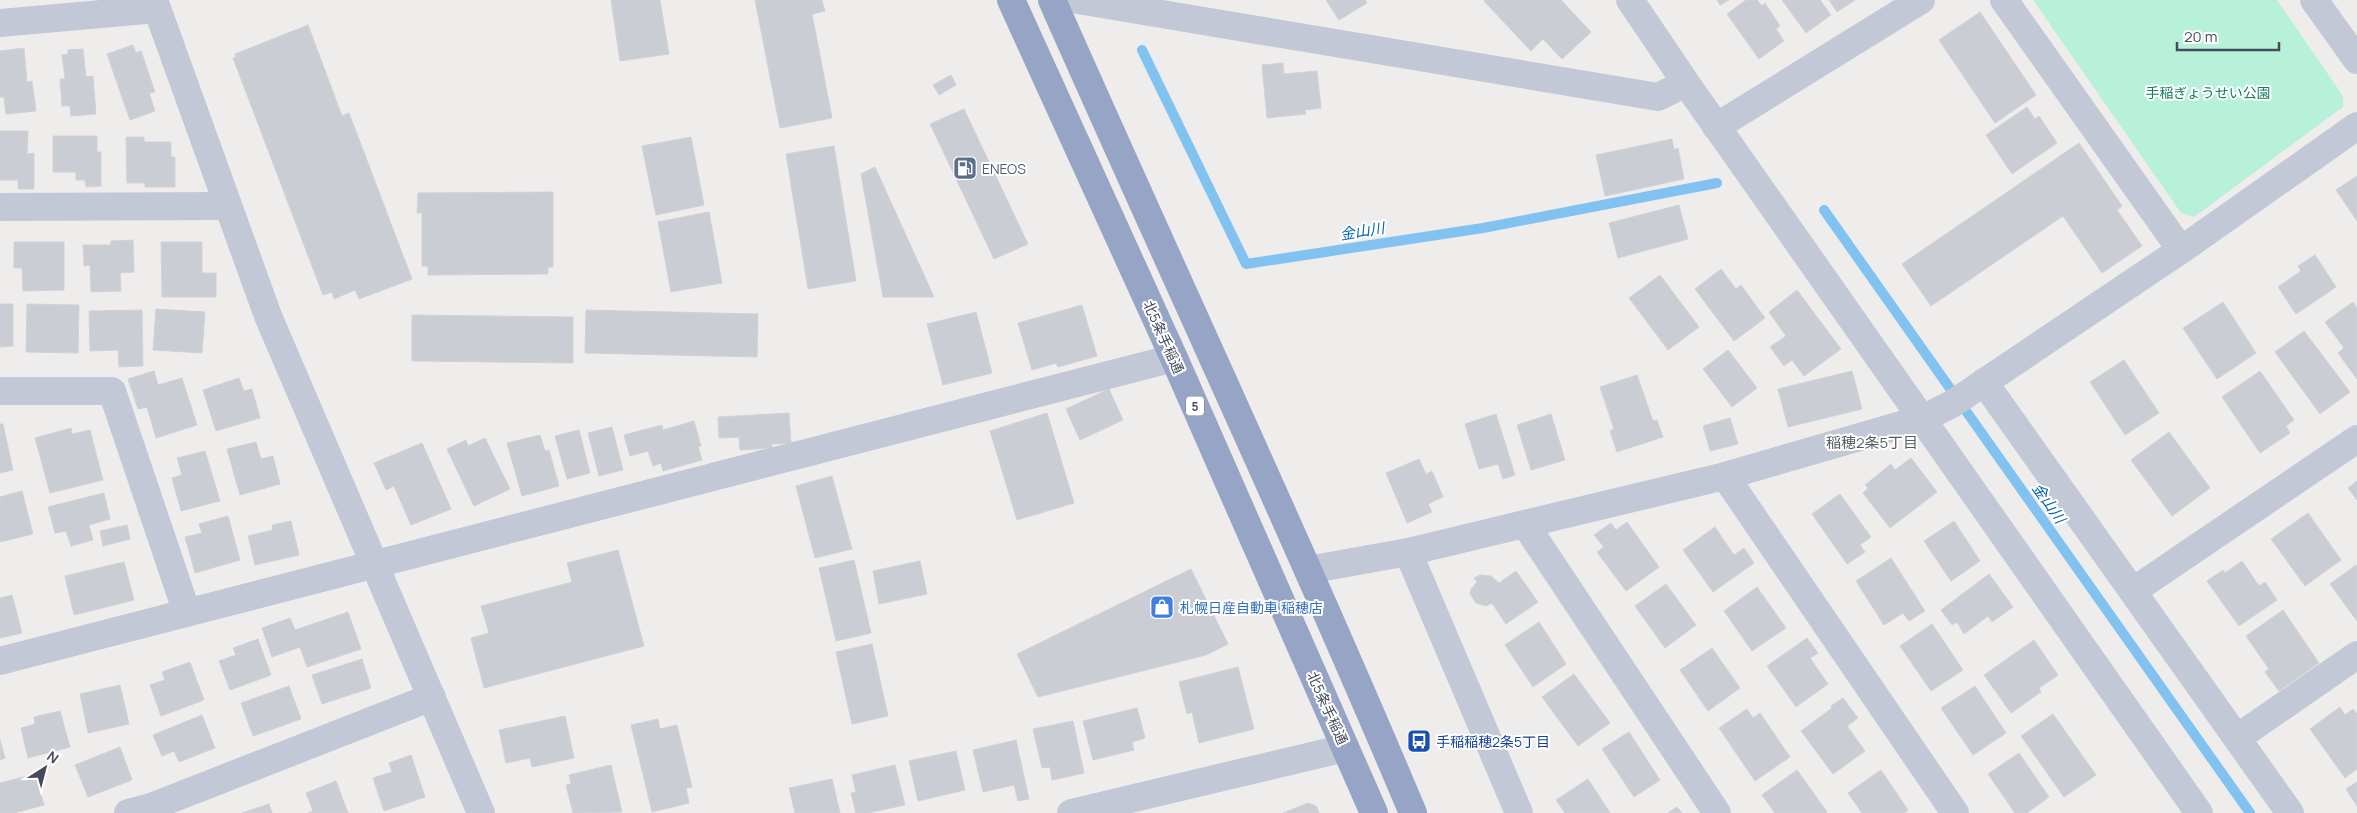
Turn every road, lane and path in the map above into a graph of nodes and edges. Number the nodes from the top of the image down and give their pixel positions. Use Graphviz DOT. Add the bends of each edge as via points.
graph roads {
  1 [pos="1012,0"];
  2 [pos="1052,0"];
  3 [pos="1078,0"];
  4 [pos="1630,0"];
  5 [pos="1921,0"];
  6 [pos="2004,0"];
  7 [pos="2314,0"];
  8 [pos="156,4"];
  9 [pos="0,23"];
  10 [pos="2357,60"];
  11 [pos="1686,84"];
  12 [pos="2357,126"];
  13 [pos="1716,127"];
  14 [pos="228,206"];
  15 [pos="0,207"];
  16 [pos="2181,250"];
  17 [pos="1174,358"];
  18 [pos="0,391"];
  19 [pos="1969,392"];
  20 [pos="1922,419"];
  21 [pos="2357,439"];
  22 [pos="1725,476"];
  23 [pos="1525,524"];
  24 [pos="1408,552"];
  25 [pos="374,564"];
  26 [pos="1308,570"];
  27 [pos="2133,591"];
  28 [pos="187,613"];
  29 [pos="2357,655"];
  30 [pos="0,661"];
  31 [pos="432,698"];
  32 [pos="2237,738"];
  33 [pos="1345,748"];
  34 [pos="1147,804"];
  35 [pos="128,813"];
  36 [pos="481,813"];
  37 [pos="1070,813"];
  38 [pos="1374,813"];
  39 [pos="1413,813"];
  40 [pos="1519,813"];
  41 [pos="1717,813"];
  42 [pos="1955,813"];
  43 [pos="2199,813"];
  44 [pos="2290,813"];
  1 -- 17 [label="highway, 北5条手稲通 / 5"];
  2 -- 26 [label="highway"];
  3 -- 11 [label="street" via="1658,97"];
  4 -- 11 [label="street"];
  5 -- 13 [label="street"];
  6 -- 16 [label="street"];
  7 -- 10 [label="street"];
  8 -- 9 [label="street"];
  8 -- 14 [label="street"];
  11 -- 13 [label="street"];
  12 -- 16 [label="street"];
  13 -- 20 [label="street"];
  14 -- 15 [label="street"];
  14 -- 25 [label="street" via="268,316"];
  16 -- 19 [label="street"];
  17 -- 25 [label="street"];
  17 -- 33 [label="highway, 北5条手稲通 / 5"];
  18 -- 28 [label="street" via="112,391"];
  19 -- 20 [label="street"];
  19 -- 27 [label="street"];
  20 -- 22 [label="street"];
  20 -- 43 [label="street"];
  21 -- 27 [label="street"];
  22 -- 23 [label="street"];
  22 -- 42 [label="street"];
  23 -- 24 [label="street"];
  23 -- 41 [label="street"];
  24 -- 26 [label="street"];
  24 -- 40 [label="street"];
  25 -- 28 [label="street"];
  25 -- 31 [label="street"];
  26 -- 39 [label="highway"];
  27 -- 32 [label="street"];
  28 -- 30 [label="street"];
  29 -- 32 [label="street"];
  31 -- 35 [label="street" via="151,807"];
  31 -- 36 [label="street"];
  32 -- 44 [label="street"];
  33 -- 34 [label="street"];
  33 -- 38 [label="highway, 北5条手稲通 / 5"];
  34 -- 37 [label="street"];
}
